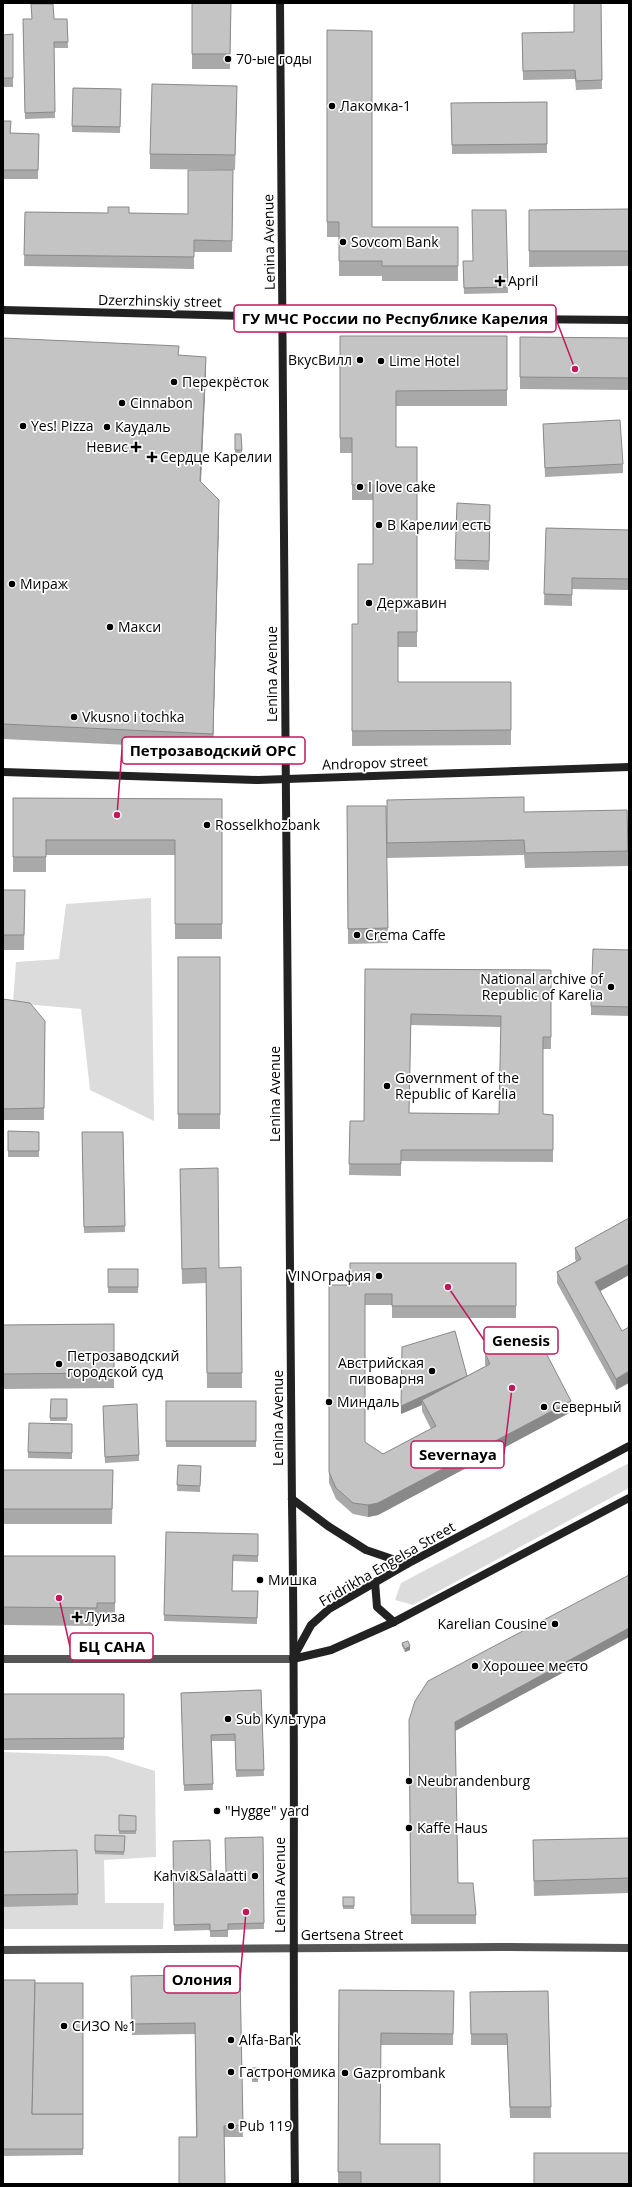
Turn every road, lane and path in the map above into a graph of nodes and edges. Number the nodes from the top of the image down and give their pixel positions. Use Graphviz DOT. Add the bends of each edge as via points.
graph roads {
  1 [pos="280,3"];
  2 [pos="3,310"];
  3 [pos="283,317"];
  4 [pos="629,320"];
  5 [pos="629,767"];
  6 [pos="3,772"];
  7 [pos="285,780"];
  8 [pos="629,1446"];
  9 [pos="629,1498"];
  10 [pos="292,1499"];
  11 [pos="407,1564"];
  12 [pos="375,1582"];
  13 [pos="394,1622"];
  14 [pos="3,1659"];
  15 [pos="293,1659"];
  16 [pos="294,1948"];
  17 [pos="629,1948"];
  18 [pos="3,1950"];
  19 [pos="295,2184"];
  1 -- 3 [label="main road, Lenina Avenue"];
  2 -- 3 [label="main road, Dzerzhinskiy street"];
  3 -- 4 [label="main road, Dzerzhinskiy street"];
  3 -- 7 [label="main road, Lenina Avenue"];
  5 -- 7 [label="main road, Andropov street"];
  6 -- 7 [label="main road, Andropov street"];
  7 -- 10 [label="main road, Lenina Avenue"];
  8 -- 11 [label="main road, Fridrikha Engelsa Street"];
  9 -- 13 [label="main road"];
  10 -- 11 [label="main road" via="366,1550"];
  10 -- 15 [label="main road, Lenina Avenue"];
  11 -- 12 [label="main road, Fridrikha Engelsa Street"];
  12 -- 13 [label="main road" via="377,1607"];
  12 -- 15 [label="main road, Fridrikha Engelsa Street" via="329,1609 311,1625"];
  13 -- 15 [label="main road" via="331,1650"];
  14 -- 15 [label="street"];
  15 -- 16 [label="main road, Lenina Avenue"];
  16 -- 17 [label="street, Gertsena Street"];
  16 -- 18 [label="street, Gertsena Street"];
  16 -- 19 [label="main road, Lenina Avenue"];
}
